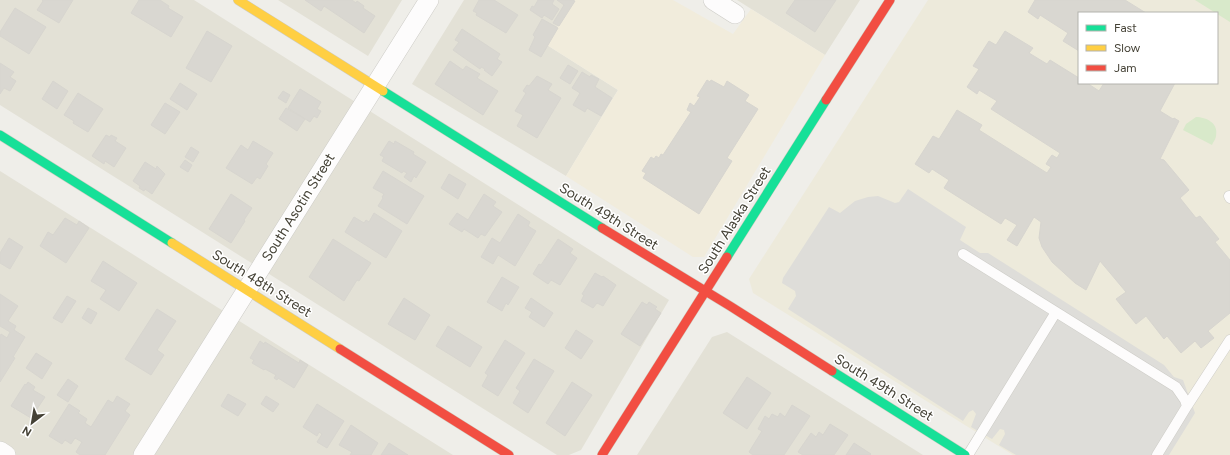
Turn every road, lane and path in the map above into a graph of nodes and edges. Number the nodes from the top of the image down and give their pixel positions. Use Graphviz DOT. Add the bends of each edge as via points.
graph roads {
  1 [pos="238,0"];
  2 [pos="429,0"];
  3 [pos="713,0"];
  4 [pos="890,0"];
  5 [pos="735,14"];
  6 [pos="375,86"];
  7 [pos="0,135"];
  8 [pos="963,254"];
  9 [pos="247,290"];
  10 [pos="706,292"];
  11 [pos="1056,312"];
  12 [pos="1230,340"];
  13 [pos="1187,406"];
  14 [pos="0,451"];
  15 [pos="6,455"];
  16 [pos="143,455"];
  17 [pos="509,455"];
  18 [pos="602,455"];
  19 [pos="965,455"];
  20 [pos="968,455"];
  21 [pos="1157,455"];
  1 -- 6 [label="street, South 49th Street"];
  2 -- 6 [label="street, South Asotin Street"];
  3 -- 5 [label="street"];
  4 -- 10 [label="street, South Alaska Street"];
  6 -- 9 [label="street, South Asotin Street"];
  6 -- 10 [label="street, South 49th Street"];
  7 -- 9 [label="street, South 48th Street"];
  8 -- 11 [label="lane"];
  9 -- 16 [label="street, South Asotin Street"];
  9 -- 17 [label="street, South 48th Street"];
  10 -- 18 [label="street, South Alaska Street"];
  10 -- 19 [label="street, South 49th Street"];
  11 -- 13 [label="lane" via="1176,388"];
  11 -- 20 [label="lane"];
  12 -- 13 [label="lane"];
  13 -- 21 [label="lane"];
  14 -- 15 [label="street"];
}
